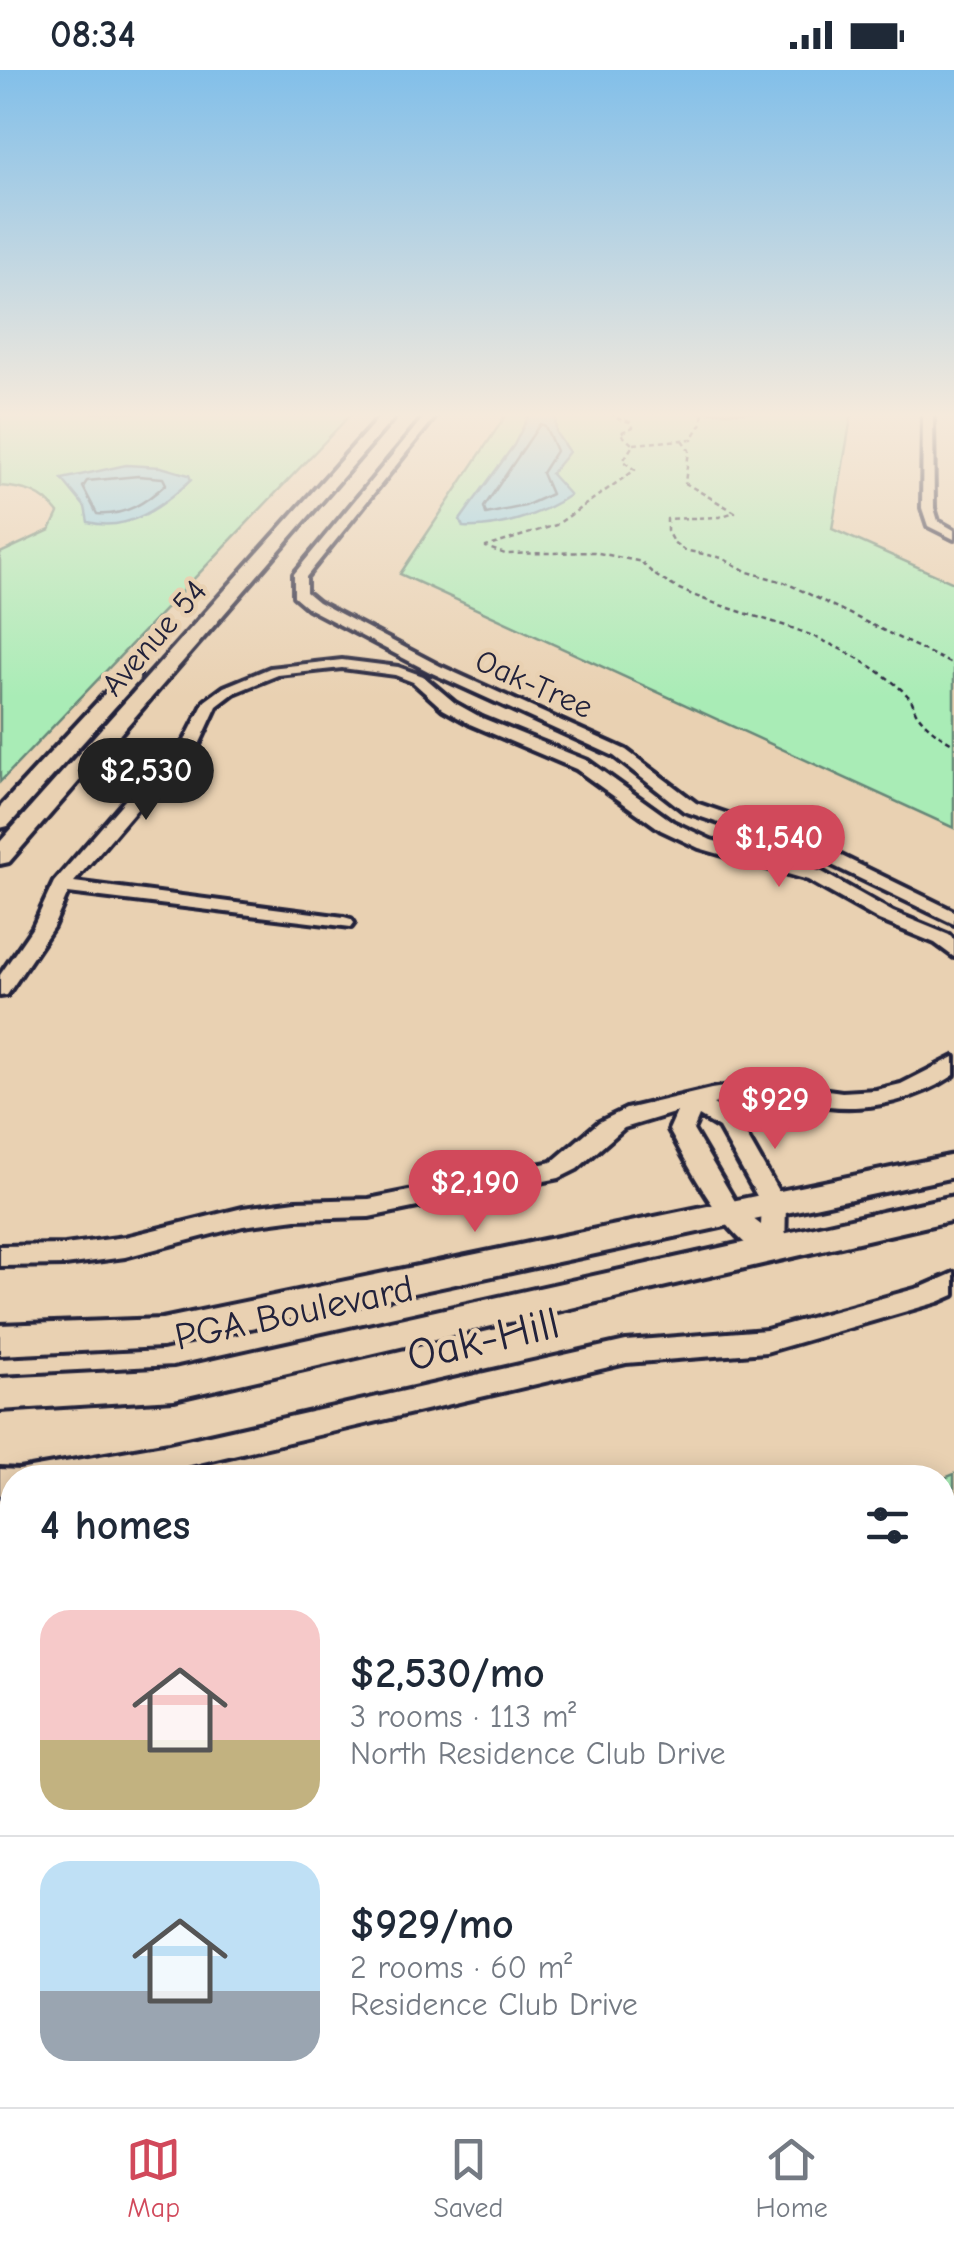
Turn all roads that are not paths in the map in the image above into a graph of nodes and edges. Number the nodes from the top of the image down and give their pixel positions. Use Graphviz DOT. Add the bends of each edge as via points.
graph roads {
  1 [pos="287,507"];
  2 [pos="308,507"];
  3 [pos="356,507"];
  4 [pos="928,507"];
  5 [pos="954,535"];
  6 [pos="0,821"];
  7 [pos="0,858"];
  8 [pos="61,886"];
  9 [pos="954,918"];
  10 [pos="344,922"];
  11 [pos="954,951"];
  12 [pos="0,990"];
  13 [pos="954,1064"];
  14 [pos="693,1102"];
  15 [pos="954,1166"];
  16 [pos="774,1205"];
  17 [pos="954,1208"];
  18 [pos="730,1214"];
  19 [pos="772,1248"];
  20 [pos="0,1256"];
  21 [pos="954,1284"];
  22 [pos="0,1340"];
  23 [pos="0,1394"];
  24 [pos="115,1465"];
  1 -- 6 [label="street, Avenue 54"];
  2 -- 7 [label="street, Avenue 54"];
  3 -- 9 [label="street, Oak-Tree" via="298,578 299,592 313,605 435,670 620,752 690,807 815,850"];
  4 -- 5 [label="street" via="932,523"];
  8 -- 10 [label="street"];
  8 -- 11 [label="street" via="132,802 190,748 210,704 250,679 309,666 370,665 418,680 476,721 582,765 630,802 705,844 815,876"];
  8 -- 12 [label="street" via="43,927"];
  13 -- 14 [label="street" via="904,1092 866,1099 760,1089"];
  14 -- 16 [label="street" via="728,1122"];
  14 -- 18 [label="street" via="681,1130"];
  14 -- 20 [label="street" via="608,1125 559,1170 369,1208 244,1217 125,1247"];
  15 -- 16 [label="street, PGA Boulevard"];
  16 -- 18 [label="street, PGA Boulevard"];
  16 -- 19 [label="street"];
  17 -- 19 [label="street, PGA Boulevard"];
  18 -- 19 [label="street"];
  18 -- 22 [label="street, PGA Boulevard" via="162,1333"];
  19 -- 23 [label="street, PGA Boulevard" via="174,1384"];
  21 -- 24 [label="street, Oak-Hill" via="766,1341 626,1352"];
}
